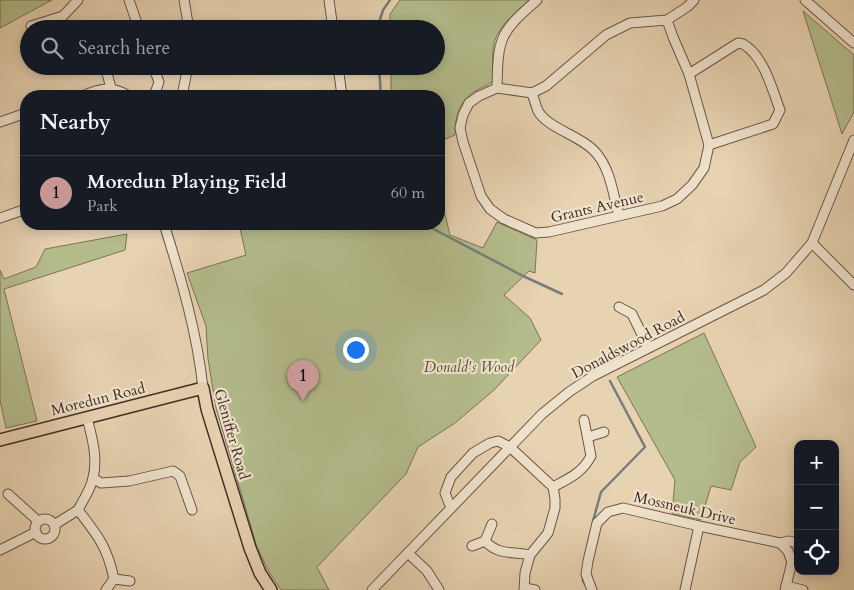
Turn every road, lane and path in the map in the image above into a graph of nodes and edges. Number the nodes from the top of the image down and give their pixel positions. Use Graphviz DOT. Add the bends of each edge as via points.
graph roads {
  1 [pos="78,0"];
  2 [pos="128,0"];
  3 [pos="184,0"];
  4 [pos="329,0"];
  5 [pos="538,0"];
  6 [pos="694,0"];
  7 [pos="805,0"];
  8 [pos="50,20"];
  9 [pos="136,20"];
  10 [pos="187,20"];
  11 [pos="332,20"];
  12 [pos="667,20"];
  13 [pos="854,43"];
  14 [pos="689,74"];
  15 [pos="107,75"];
  16 [pos="156,75"];
  17 [pos="186,75"];
  18 [pos="339,75"];
  19 [pos="111,88"];
  20 [pos="498,88"];
  21 [pos="97,90"];
  22 [pos="116,90"];
  23 [pos="156,90"];
  24 [pos="183,90"];
  25 [pos="341,90"];
  26 [pos="532,93"];
  27 [pos="20,115"];
  28 [pos="0,122"];
  29 [pos="854,140"];
  30 [pos="708,145"];
  31 [pos="20,211"];
  32 [pos="619,215"];
  33 [pos="0,218"];
  34 [pos="166,230"];
  35 [pos="812,242"];
  36 [pos="854,285"];
  37 [pos="619,307"];
  38 [pos="648,347"];
  39 [pos="203,388"];
  40 [pos="87,418"];
  41 [pos="584,420"];
  42 [pos="604,432"];
  43 [pos="588,437"];
  44 [pos="0,440"];
  45 [pos="510,446"];
  46 [pos="93,478"];
  47 [pos="553,487"];
  48 [pos="8,494"];
  49 [pos="451,508"];
  50 [pos="78,510"];
  51 [pos="192,510"];
  52 [pos="38,521"];
  53 [pos="492,524"];
  54 [pos="54,525"];
  55 [pos="699,526"];
  56 [pos="36,532"];
  57 [pos="485,541"];
  58 [pos="794,541"];
  59 [pos="780,543"];
  60 [pos="472,546"];
  61 [pos="0,550"];
  62 [pos="408,552"];
  63 [pos="530,555"];
  64 [pos="794,558"];
  65 [pos="794,562"];
  66 [pos="114,579"];
  67 [pos="130,581"];
  68 [pos="785,588"];
  69 [pos="524,589"];
  70 [pos="106,590"];
  71 [pos="271,590"];
  72 [pos="372,590"];
  73 [pos="439,590"];
  74 [pos="535,590"];
  75 [pos="592,590"];
  76 [pos="685,590"];
  77 [pos="803,590"];
  1 -- 8 [label="street" via="63,16"];
  2 -- 9 [label="street"];
  3 -- 10 [label="street"];
  4 -- 11 [label="street"];
  5 -- 20 [label="street" via="512,22 503,35 499,47"];
  6 -- 12 [label="street"];
  7 -- 13 [label="street"];
  12 -- 14 [label="street, Grants Avenue"];
  12 -- 26 [label="street" via="630,23 606,35 546,86"];
  14 -- 30 [label="street, Grants Avenue"];
  14 -- 30 [label="street" via="738,43 743,44 763,66 780,110 772,124"];
  15 -- 19 [label="street"];
  16 -- 23 [label="street" via="159,82"];
  17 -- 24 [label="street"];
  18 -- 25 [label="street"];
  19 -- 21 [label="street"];
  19 -- 22 [label="street"];
  20 -- 26 [label="street"];
  20 -- 32 [label="street, Grants Avenue" via="469,103 460,128 481,196 490,209 536,233"];
  26 -- 32 [label="street" via="539,112 547,121 582,140 597,154 610,179"];
  27 -- 28 [label="street"];
  29 -- 35 [label="street, Donaldswood Road"];
  30 -- 32 [label="street, Grants Avenue" via="704,168 677,199 662,206"];
  31 -- 33 [label="street"];
  34 -- 39 [label="street, Gleniffer Road" via="200,358"];
  35 -- 36 [label="street"];
  35 -- 38 [label="street, Donaldswood Road" via="786,273 764,290"];
  37 -- 38 [label="street" via="634,310"];
  38 -- 45 [label="street, Donaldswood Road" via="569,392"];
  39 -- 40 [label="main road, Moredun Road"];
  39 -- 71 [label="main road, Gleniffer Road" via="250,548"];
  40 -- 44 [label="main road, Moredun Road"];
  40 -- 46 [label="street" via="95,458"];
  41 -- 43 [label="street"];
  42 -- 43 [label="street"];
  43 -- 47 [label="street" via="592,456 585,467"];
  45 -- 47 [label="street"];
  45 -- 49 [label="street, Donaldswood Road"];
  45 -- 49 [label="street" via="498,441 473,453 451,477 445,493"];
  46 -- 50 [label="street"];
  46 -- 51 [label="street" via="101,483 129,481 173,471 180,476"];
  47 -- 63 [label="street" via="556,499 548,533"];
  48 -- 52 [label="street"];
  49 -- 62 [label="street, Donaldswood Road"];
  50 -- 54 [label="street"];
  50 -- 66 [label="street" via="105,546"];
  52 -- 54 [label="street" via="46,519"];
  52 -- 56 [label="street"];
  53 -- 57 [label="street"];
  54 -- 56 [label="street" via="50,538 43,538"];
  55 -- 59 [label="street, Mossneuk Drive"];
  55 -- 75 [label="street, Mossneuk Drive" via="623,508 608,512 597,523 588,561 586,574"];
  55 -- 76 [label="street"];
  56 -- 61 [label="street"];
  57 -- 60 [label="street"];
  57 -- 63 [label="street" via="501,552"];
  58 -- 59 [label="street, Mossneuk Drive"];
  59 -- 64 [label="street"];
  62 -- 72 [label="street, Donaldswood Road"];
  62 -- 73 [label="street" via="427,571"];
  63 -- 69 [label="street"];
  65 -- 68 [label="street"];
  66 -- 67 [label="street"];
  66 -- 70 [label="street"];
  68 -- 77 [label="street"];
  69 -- 74 [label="street"];
}
